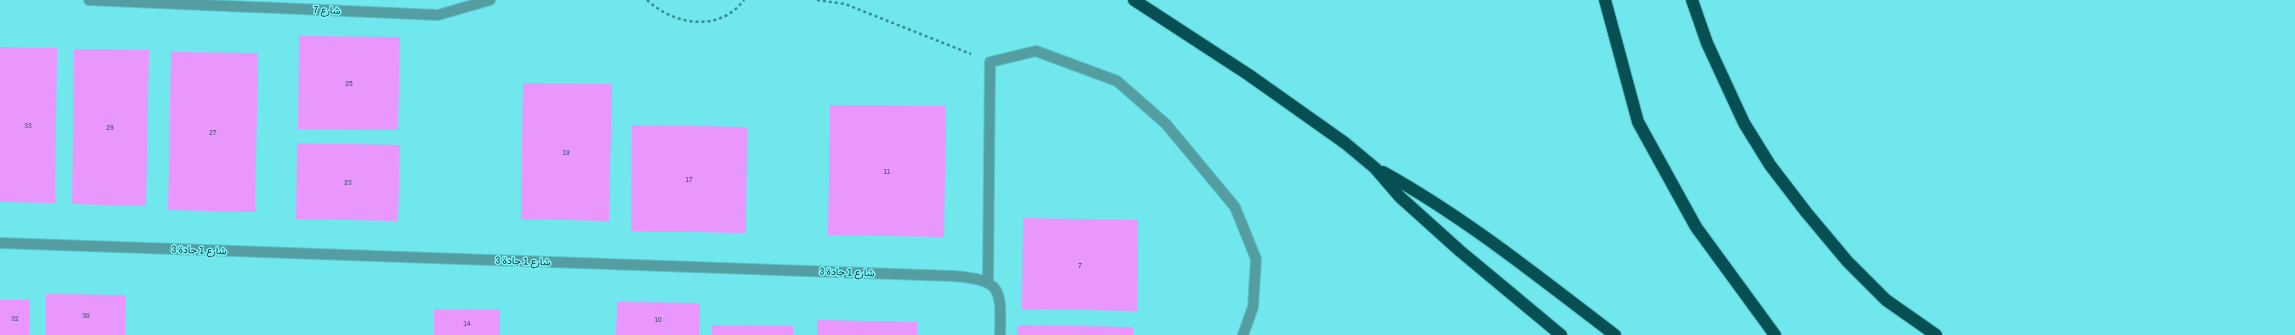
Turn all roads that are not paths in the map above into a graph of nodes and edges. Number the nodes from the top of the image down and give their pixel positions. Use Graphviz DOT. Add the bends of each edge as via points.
graph roads {
  1 [pos="89,0"];
  2 [pos="490,0"];
  3 [pos="1134,0"];
  4 [pos="1605,0"];
  5 [pos="1692,0"];
  6 [pos="1375,168"];
  7 [pos="0,243"];
  8 [pos="988,282"];
  9 [pos="1000,335"];
  10 [pos="1243,335"];
  11 [pos="1561,335"];
  12 [pos="1615,335"];
  13 [pos="1775,335"];
  14 [pos="1936,335"];
  1 -- 2 [label="street, شارع 7" via="438,15"];
  3 -- 6 [label="highway" via="1282,97"];
  4 -- 13 [label="highway" via="1638,122 1696,227"];
  5 -- 14 [label="highway" via="1707,43 1744,123 1770,164 1847,261 1886,300"];
  6 -- 11 [label="highway" via="1400,197 1427,222"];
  6 -- 12 [label="highway" via="1441,206"];
  7 -- 8 [label="street, شارع 1 جادة 3" via="953,276"];
  8 -- 9 [label="street" via="998,292 1001,305"];
  8 -- 10 [label="street" via="990,62 1036,51 1117,81 1166,124 1235,207 1256,259 1253,307"];
}
